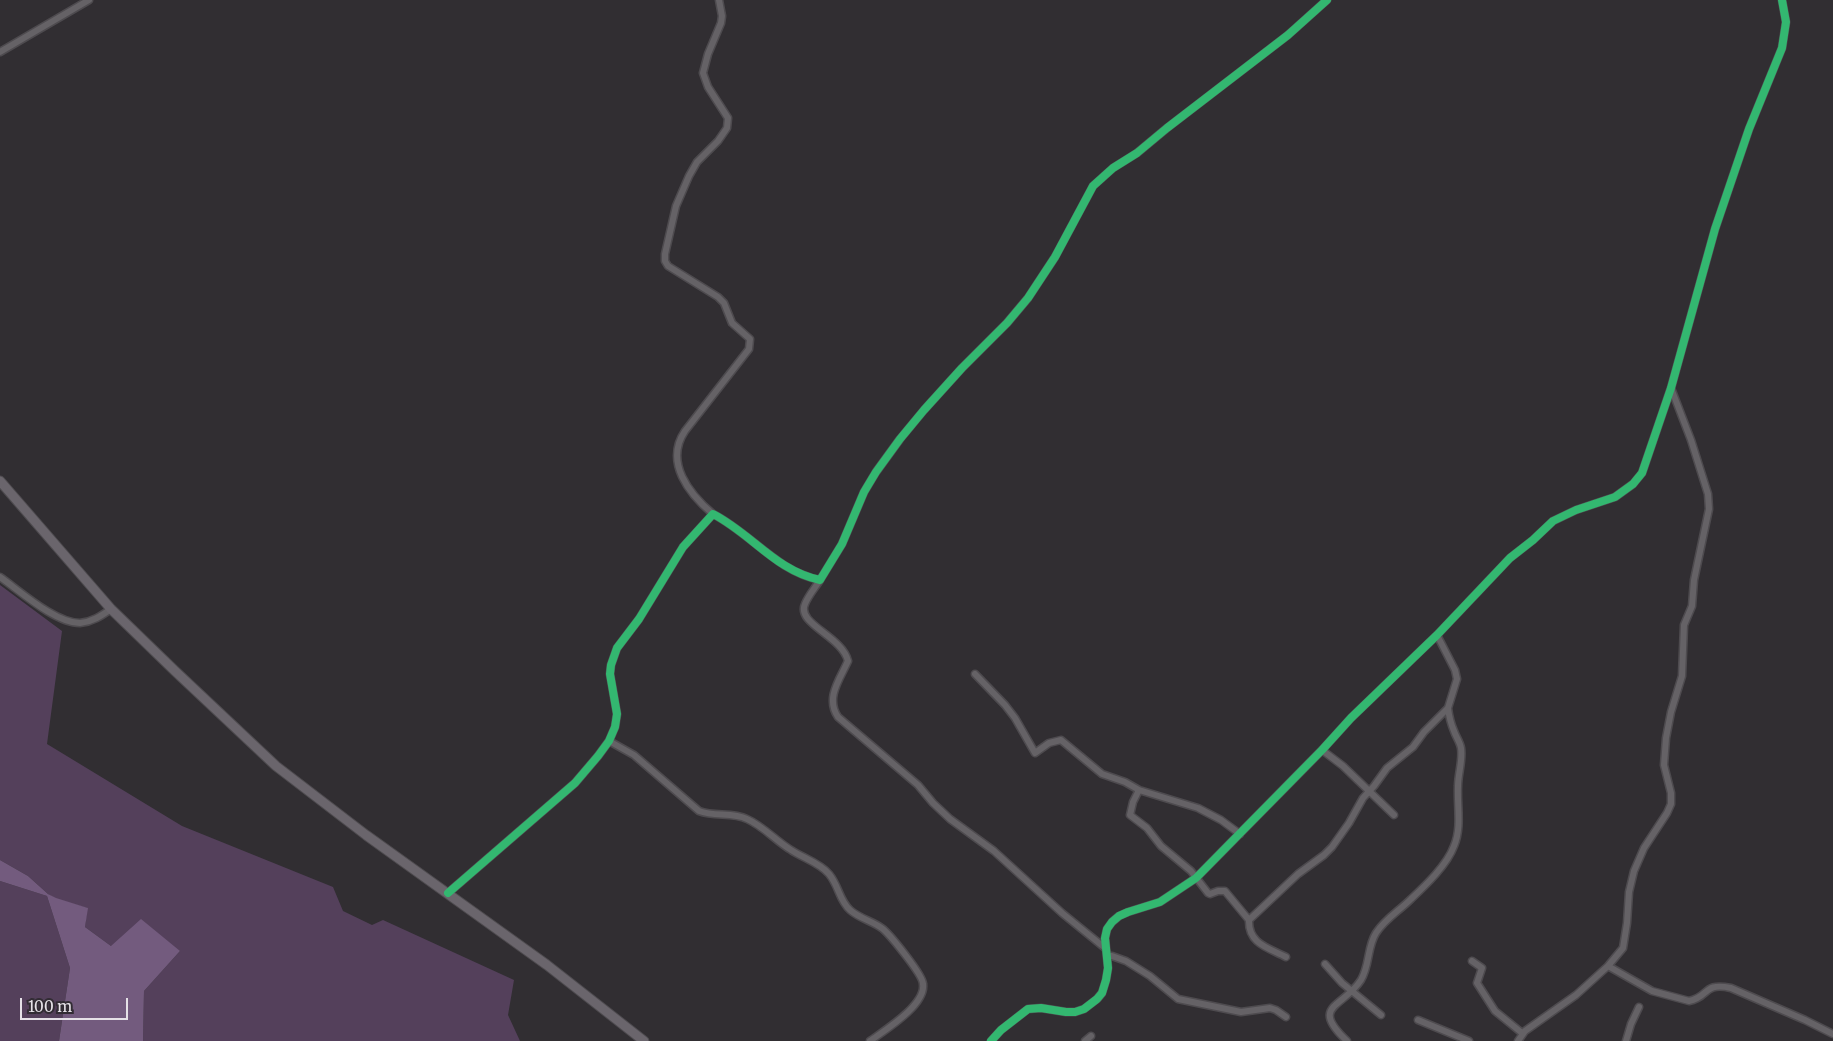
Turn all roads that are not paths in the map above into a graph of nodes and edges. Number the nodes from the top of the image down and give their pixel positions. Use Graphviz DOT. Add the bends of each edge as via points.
graph roads {
  1 [pos="89,0"];
  2 [pos="719,0"];
  3 [pos="1326,0"];
  4 [pos="1782,0"];
  5 [pos="0,52"];
  6 [pos="1671,388"];
  7 [pos="0,480"];
  8 [pos="713,514"];
  9 [pos="0,577"];
  10 [pos="820,580"];
  11 [pos="111,609"];
  12 [pos="1437,635"];
  13 [pos="975,674"];
  14 [pos="1448,708"];
  15 [pos="609,741"];
  16 [pos="1322,750"];
  17 [pos="1139,790"];
  18 [pos="1368,791"];
  19 [pos="1394,815"];
  20 [pos="1240,834"];
  21 [pos="1196,878"];
  22 [pos="448,893"];
  23 [pos="1249,920"];
  24 [pos="1105,948"];
  25 [pos="1107,956"];
  26 [pos="1286,956"];
  27 [pos="1472,961"];
  28 [pos="1325,964"];
  29 [pos="1608,966"];
  30 [pos="1353,991"];
  31 [pos="1639,1007"];
  32 [pos="1381,1015"];
  33 [pos="1286,1017"];
  34 [pos="1418,1020"];
  35 [pos="1522,1033"];
  36 [pos="1833,1034"];
  37 [pos="1090,1036"];
  38 [pos="644,1041"];
  39 [pos="870,1041"];
  40 [pos="992,1041"];
  41 [pos="1085,1041"];
  42 [pos="1347,1041"];
  43 [pos="1469,1041"];
  44 [pos="1518,1041"];
  45 [pos="1626,1041"];
  1 -- 5 [label="street"];
  2 -- 8 [label="street" via="721,23 703,73 728,118 727,128 689,176 676,206 665,254 668,266 718,297 732,323 750,338 749,349 685,431 678,446 676,456 680,474 698,502"];
  3 -- 10 [label="street" via="1288,35 1093,186 1055,257 1028,298 930,403 876,472 842,544"];
  4 -- 6 [label="street" via="1786,22 1782,48 1749,129 1715,229"];
  6 -- 12 [label="street" via="1646,464 1632,484 1615,497 1553,521 1498,570"];
  6 -- 29 [label="street" via="1708,494 1709,509 1694,580 1692,606 1684,626 1682,676 1666,738 1664,765 1671,804 1634,871 1623,948"];
  7 -- 11 [label="main road"];
  8 -- 10 [label="street" via="738,529 784,567"];
  8 -- 15 [label="street" via="684,547 617,648 610,674 615,727"];
  9 -- 11 [label="street" via="46,610 72,622 90,621"];
  10 -- 24 [label="street" via="803,611 805,617 841,647 848,661 833,696 832,704 838,717 915,781 950,819 994,851 1062,914"];
  11 -- 22 [label="main road" via="276,766"];
  12 -- 14 [label="street" via="1457,679"];
  12 -- 16 [label="street"];
  13 -- 17 [label="street" via="1005,704 1035,753 1049,743 1061,740 1102,774"];
  14 -- 18 [label="street" via="1413,747 1391,763"];
  14 -- 30 [label="street" via="1461,750 1459,831 1455,845 1439,870 1375,935 1368,967"];
  15 -- 22 [label="street" via="575,783"];
  15 -- 39 [label="street" via="634,755 699,811 733,814 748,819 790,850 822,868 830,875 846,907 883,930 924,984 923,991 909,1011"];
  16 -- 18 [label="street"];
  16 -- 20 [label="street"];
  17 -- 20 [label="street" via="1198,808"];
  17 -- 21 [label="street" via="1130,814"];
  18 -- 19 [label="street"];
  18 -- 23 [label="street" via="1332,848 1298,874"];
  20 -- 21 [label="street"];
  21 -- 23 [label="street" via="1210,894 1225,891"];
  21 -- 24 [label="street" via="1160,902 1119,916 1107,929"];
  22 -- 38 [label="main road"];
  23 -- 26 [label="street" via="1253,938"];
  24 -- 25 [label="street"];
  25 -- 33 [label="street" via="1126,961 1178,1000 1241,1012 1270,1008"];
  25 -- 40 [label="street" via="1102,993 1092,1004 1075,1012 1028,1009"];
  27 -- 35 [label="street" via="1482,968 1477,983 1495,1011"];
  28 -- 30 [label="street"];
  29 -- 35 [label="street" via="1576,995"];
  29 -- 36 [label="street" via="1652,991 1689,1001 1711,987 1731,988"];
  30 -- 32 [label="street"];
  30 -- 42 [label="street" via="1332,1010 1330,1018 1335,1030"];
  31 -- 45 [label="street"];
  34 -- 43 [label="street"];
  35 -- 44 [label="street"];
  37 -- 41 [label="street"];
}
